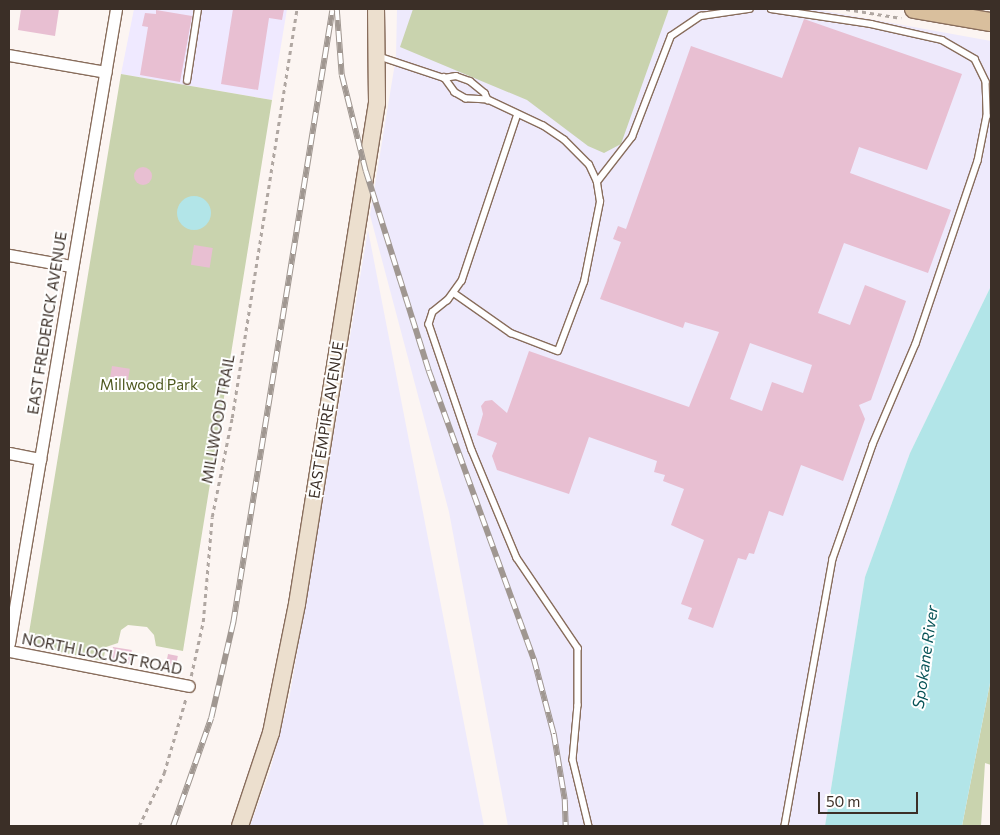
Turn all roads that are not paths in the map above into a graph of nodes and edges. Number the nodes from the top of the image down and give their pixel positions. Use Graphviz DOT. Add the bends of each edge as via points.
graph roads {
  1 [pos="116,9"];
  2 [pos="198,9"];
  3 [pos="376,9"];
  4 [pos="749,9"];
  5 [pos="771,9"];
  6 [pos="914,9"];
  7 [pos="958,12"];
  8 [pos="991,22"];
  9 [pos="9,55"];
  10 [pos="376,56"];
  11 [pos="106,72"];
  12 [pos="444,78"];
  13 [pos="187,81"];
  14 [pos="488,100"];
  15 [pos="518,114"];
  16 [pos="597,182"];
  17 [pos="9,255"];
  18 [pos="70,266"];
  19 [pos="454,293"];
  20 [pos="9,453"];
  21 [pos="40,458"];
  22 [pos="9,643"];
  23 [pos="9,651"];
  24 [pos="189,686"];
  25 [pos="240,826"];
  26 [pos="589,826"];
  27 [pos="785,826"];
  1 -- 11 [label="street, EAST FREDERICK AVENUE"];
  2 -- 13 [label="lane"];
  3 -- 10 [label="street, EAST EMPIRE AVENUE"];
  4 -- 16 [label="lane" via="701,16 672,36 632,136"];
  5 -- 27 [label="lane" via="871,24 942,40 975,59 986,82 987,116 978,161 916,344 873,445 833,559"];
  6 -- 7 [label="main road"];
  7 -- 8 [label="main road"];
  9 -- 11 [label="street"];
  10 -- 12 [label="lane"];
  10 -- 25 [label="street, EAST EMPIRE AVENUE" via="377,108 285,671 262,765"];
  11 -- 18 [label="street, EAST FREDERICK AVENUE"];
  12 -- 14 [label="lane" via="455,92 466,99"];
  12 -- 14 [label="lane" via="456,76 470,81 485,93"];
  14 -- 15 [label="lane"];
  15 -- 16 [label="lane" via="564,140 588,165"];
  15 -- 19 [label="lane" via="462,281"];
  16 -- 19 [label="lane" via="600,202 584,282 558,351 510,333"];
  17 -- 18 [label="street"];
  18 -- 21 [label="street, EAST FREDERICK AVENUE"];
  19 -- 26 [label="lane" via="433,312 429,324 434,343 472,450 517,558 578,648 578,705 572,760"];
  20 -- 21 [label="street"];
  21 -- 22 [label="street, EAST FREDERICK AVENUE"];
  23 -- 24 [label="street, NORTH LOCUST ROAD"];
}
